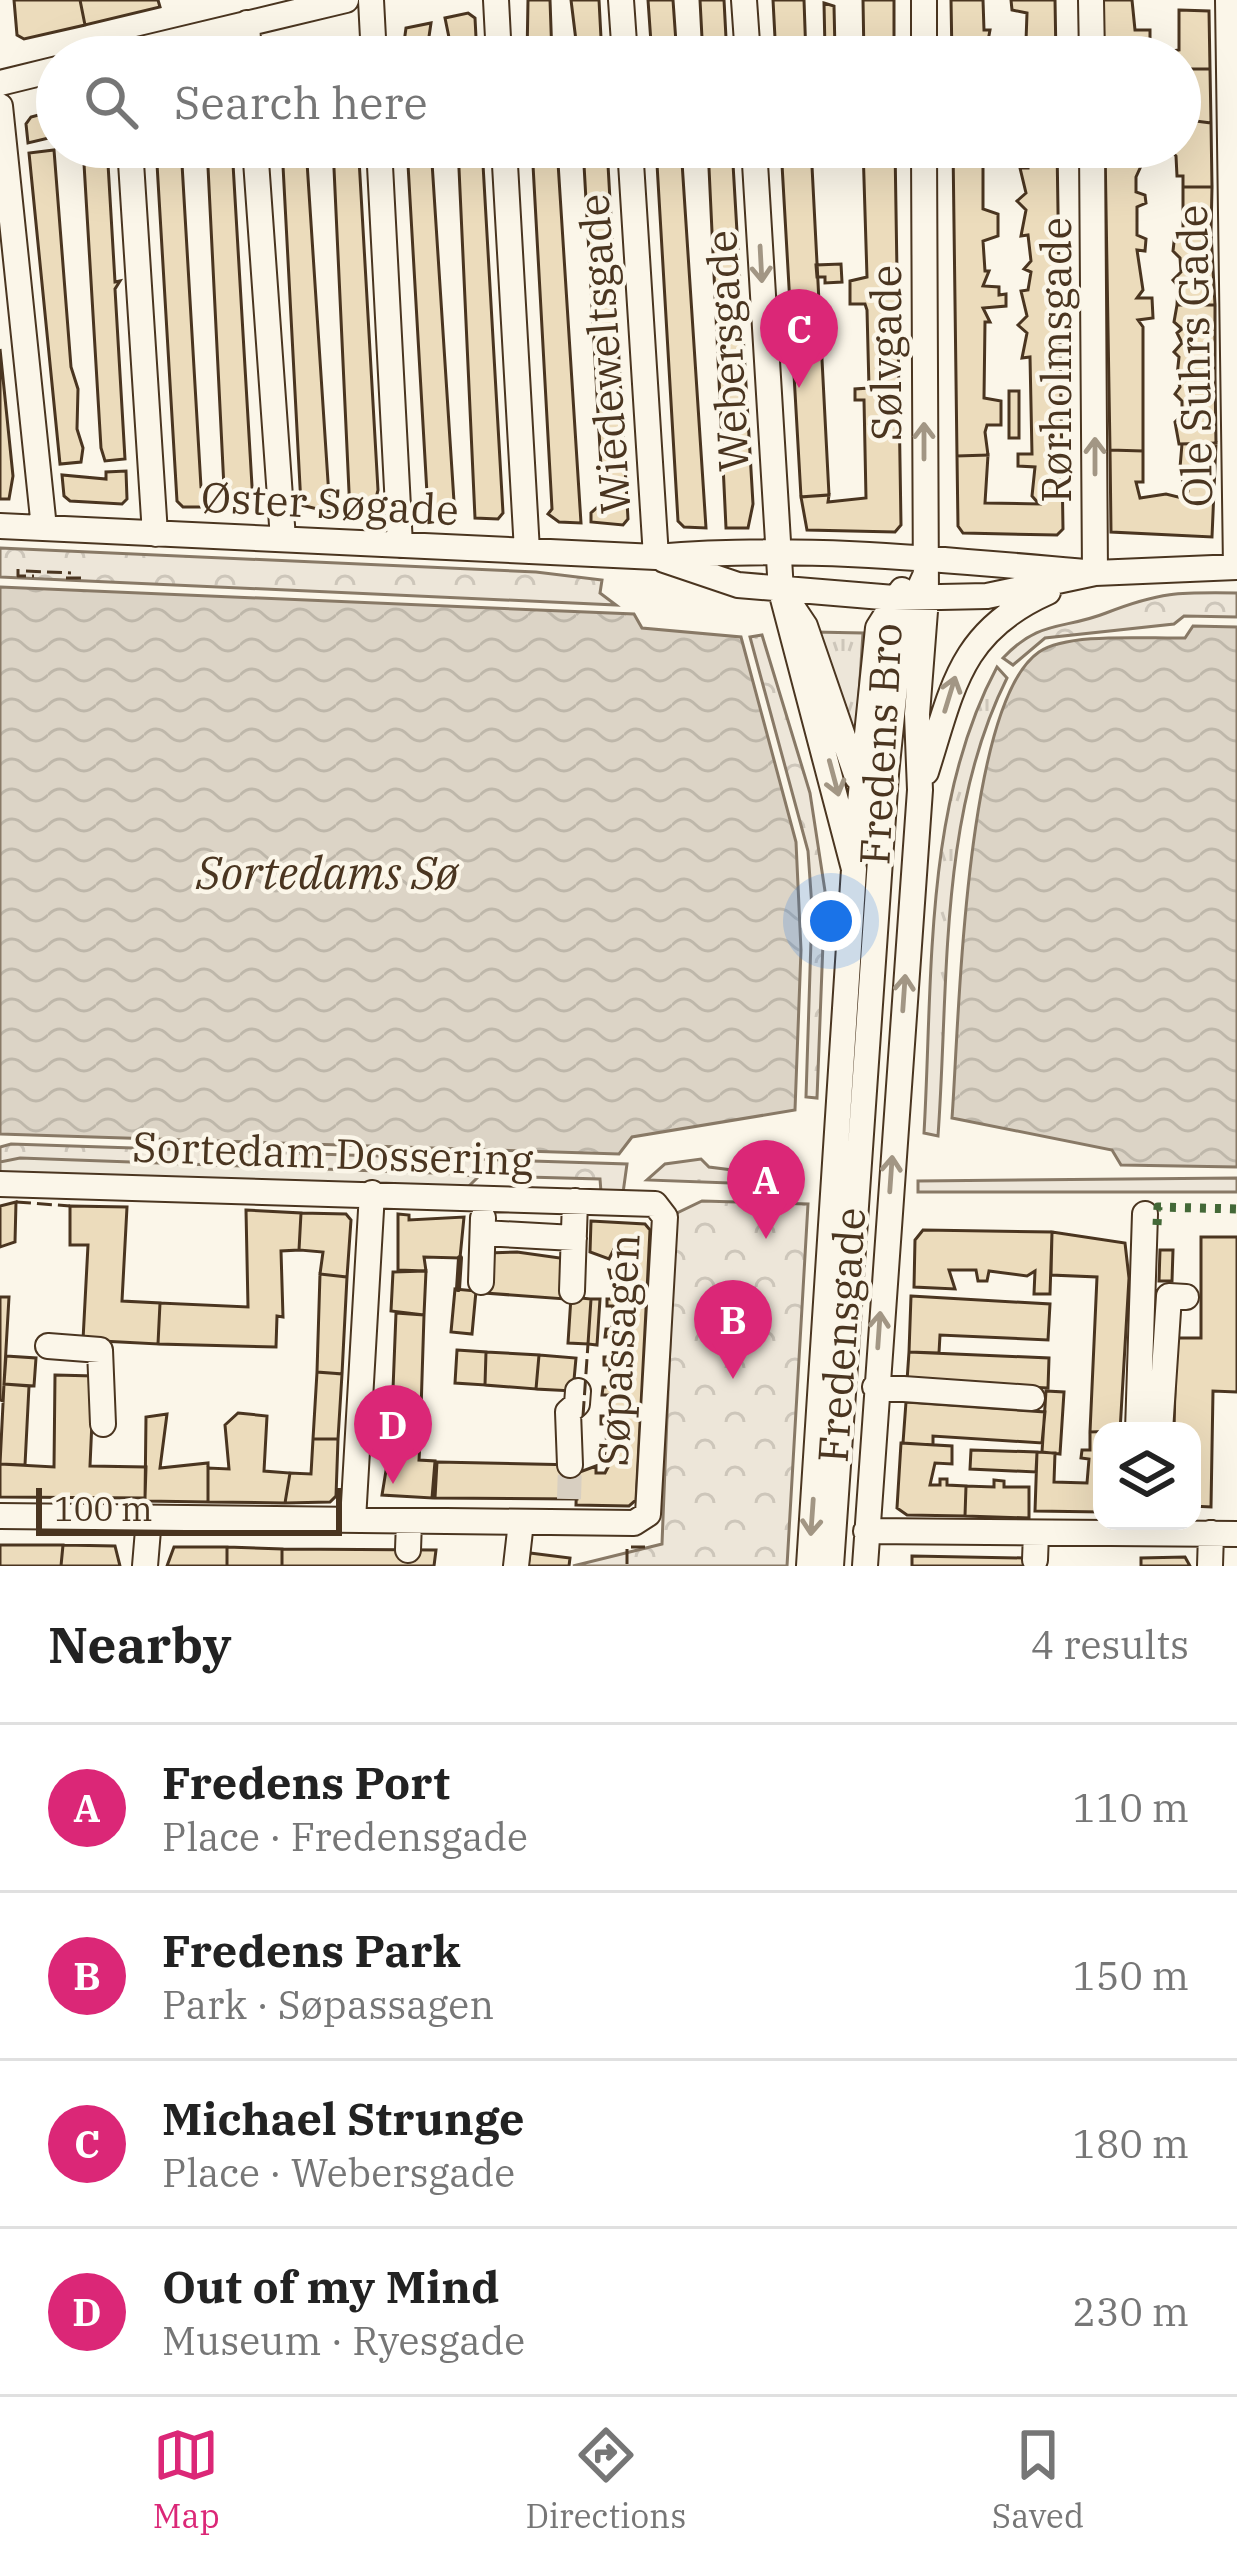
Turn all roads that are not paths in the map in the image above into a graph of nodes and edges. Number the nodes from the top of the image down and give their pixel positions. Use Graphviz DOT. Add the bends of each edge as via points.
graph roads {
  1 [pos="371,0"];
  2 [pos="496,0"];
  3 [pos="622,0"];
  4 [pos="744,0"];
  5 [pos="924,0"];
  6 [pos="1091,0"];
  7 [pos="1228,0"];
  8 [pos="340,1"];
  9 [pos="247,23"];
  10 [pos="197,36"];
  11 [pos="248,36"];
  12 [pos="373,36"];
  13 [pos="498,36"];
  14 [pos="624,36"];
  15 [pos="747,36"];
  16 [pos="924,36"];
  17 [pos="1092,36"];
  18 [pos="36,74"];
  19 [pos="0,83"];
  20 [pos="0,106"];
  21 [pos="131,168"];
  22 [pos="257,168"];
  23 [pos="380,168"];
  24 [pos="505,168"];
  25 [pos="632,168"];
  26 [pos="755,168"];
  27 [pos="924,168"];
  28 [pos="1092,168"];
  29 [pos="0,526"];
  30 [pos="44,528"];
  31 [pos="155,534"];
  32 [pos="283,539"];
  33 [pos="400,545"];
  34 [pos="527,551"];
  35 [pos="777,551"];
  36 [pos="656,557"];
  37 [pos="1236,567"];
  38 [pos="1095,573"];
  39 [pos="917,585"];
  40 [pos="782,591"];
  41 [pos="920,790"];
  42 [pos="861,791"];
  43 [pos="867,872"];
  44 [pos="896,1110"];
  45 [pos="0,1184"];
  46 [pos="371,1193"];
  47 [pos="835,1196"];
  48 [pos="484,1198"];
  49 [pos="575,1201"];
  50 [pos="662,1208"];
  51 [pos="1145,1214"];
  52 [pos="483,1233"];
  53 [pos="574,1238"];
  54 [pos="481,1282"];
  55 [pos="572,1291"];
  56 [pos="1186,1297"];
  57 [pos="48,1346"];
  58 [pos="875,1388"];
  59 [pos="578,1391"];
  60 [pos="1032,1398"];
  61 [pos="1138,1422"];
  62 [pos="1161,1422"];
  63 [pos="103,1424"];
  64 [pos="570,1465"];
  65 [pos="0,1516"];
  66 [pos="149,1518"];
  67 [pos="353,1520"];
  68 [pos="409,1521"];
  69 [pos="520,1522"];
  70 [pos="1093,1529"];
  71 [pos="1190,1530"];
  72 [pos="866,1531"];
  73 [pos="1036,1533"];
  74 [pos="1224,1533"];
  75 [pos="408,1550"];
  76 [pos="1035,1560"];
  77 [pos="146,1566"];
  78 [pos="516,1566"];
  79 [pos="808,1566"];
  80 [pos="831,1566"];
  81 [pos="865,1566"];
  82 [pos="1210,1566"];
  1 -- 12 [label="street"];
  2 -- 13 [label="street"];
  3 -- 14 [label="street"];
  4 -- 15 [label="street"];
  5 -- 16 [label="street"];
  6 -- 17 [label="street"];
  7 -- 37 [label="street, Ole Suhrs Gade"];
  8 -- 9 [label="street"];
  9 -- 10 [label="street"];
  9 -- 11 [label="street"];
  18 -- 19 [label="street"];
  20 -- 30 [label="street"];
  21 -- 31 [label="street"];
  22 -- 32 [label="street"];
  23 -- 33 [label="street"];
  24 -- 34 [label="street"];
  25 -- 36 [label="street, Wiedeweltsgade"];
  26 -- 35 [label="street, Webersgade, one-way"];
  39 -- 27 [label="street, Sølvgade, one-way"];
  38 -- 28 [label="street, Rørholmsgade, one-way"];
  29 -- 30 [label="street, Øster Søgade"];
  30 -- 31 [label="street, Øster Søgade"];
  31 -- 32 [label="street, Øster Søgade"];
  32 -- 33 [label="street, Øster Søgade"];
  33 -- 34 [label="street, Øster Søgade"];
  34 -- 36 [label="street, Øster Søgade"];
  35 -- 36 [label="street, Øster Søgade"];
  35 -- 39 [label="street, Øster Søgade"];
  35 -- 40 [label="street, Webersgade"];
  36 -- 40 [label="street, Øster Søgade"];
  37 -- 38 [label="street, Øster Søgade"];
  38 -- 39 [label="street, Øster Søgade" via="987,596"];
  38 -- 39 [label="street, Øster Søgade" via="963,562"];
  41 -- 38 [label="street, one-way" via="958,670 975,643 1023,604"];
  39 -- 40 [label="street, Øster Søgade"];
  39 -- 41 [label="street, Fredens Bro"];
  39 -- 42 [label="street, Fredens Bro" via="878,628"];
  39 -- 43 [label="street" via="901,628"];
  40 -- 42 [label="street" via="805,626"];
  40 -- 43 [label="street, Fredens Bro, one-way"];
  44 -- 41 [label="street, Fredens Bro, one-way"];
  42 -- 43 [label="street, Fredens Bro"];
  43 -- 47 [label="street, Fredens Bro"];
  43 -- 80 [label="street"];
  58 -- 44 [label="street, Fredensgade, one-way"];
  45 -- 46 [label="street, Sortedam Dossering"];
  46 -- 48 [label="street, Sortedam Dossering"];
  46 -- 67 [label="street"];
  47 -- 79 [label="street, Fredensgade, one-way"];
  48 -- 49 [label="street, Sortedam Dossering"];
  48 -- 52 [label="street"];
  49 -- 50 [label="street, Sortedam Dossering"];
  49 -- 53 [label="street"];
  50 -- 69 [label="street, Søpassagen" via="648,1514 634,1522 569,1510"];
  51 -- 61 [label="street"];
  52 -- 53 [label="street"];
  52 -- 54 [label="street"];
  53 -- 55 [label="street"];
  56 -- 62 [label="street" via="1168,1296"];
  57 -- 63 [label="street" via="100,1350"];
  58 -- 60 [label="street"];
  58 -- 72 [label="street, Fredensgade"];
  59 -- 64 [label="street" via="568,1412"];
  65 -- 66 [label="street"];
  66 -- 67 [label="street"];
  66 -- 77 [label="street"];
  67 -- 68 [label="street"];
  68 -- 69 [label="street"];
  68 -- 75 [label="street"];
  69 -- 78 [label="street"];
  70 -- 73 [label="street"];
  71 -- 74 [label="street"];
  72 -- 73 [label="street"];
  72 -- 81 [label="street, Fredensgade"];
  73 -- 76 [label="street"];
  74 -- 82 [label="street"];
}
